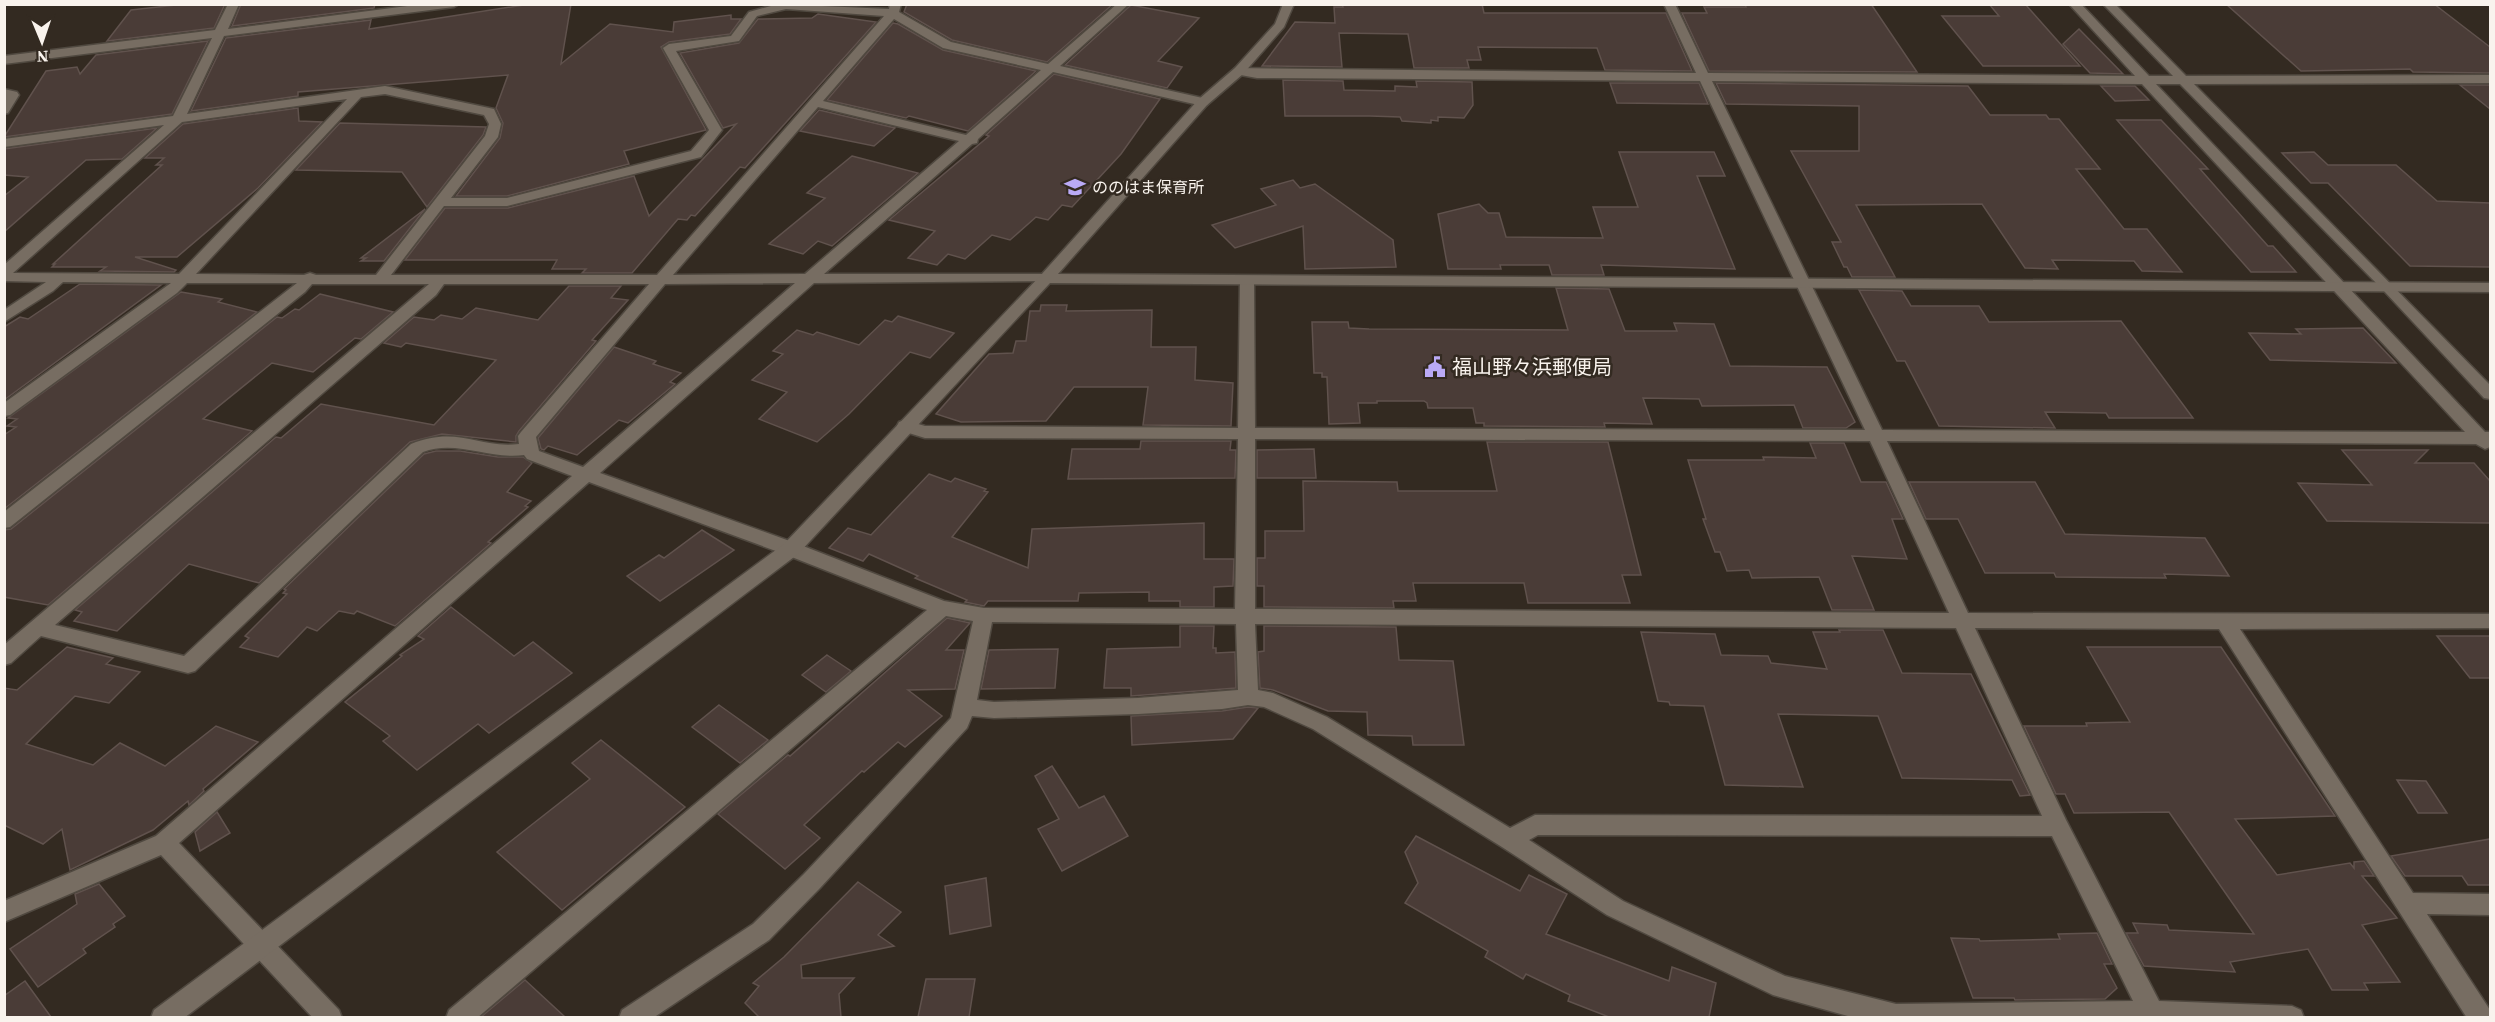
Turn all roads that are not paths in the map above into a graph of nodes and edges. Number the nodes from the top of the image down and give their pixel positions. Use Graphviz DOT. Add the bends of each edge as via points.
graph roads {
  1 [pos="234,4"];
  2 [pos="454,4"];
  3 [pos="1124,4"];
  4 [pos="1289,4"];
  5 [pos="1669,4"];
  6 [pos="2074,4"];
  7 [pos="2108,4"];
  8 [pos="894,9"];
  9 [pos="219,34"];
  10 [pos="4,60"];
  11 [pos="1052,69"];
  12 [pos="1239,71"];
  13 [pos="1704,77"];
  14 [pos="2181,78"];
  15 [pos="2490,79"];
  16 [pos="2146,80"];
  17 [pos="4,93"];
  18 [pos="356,94"];
  19 [pos="816,102"];
  20 [pos="1203,102"];
  21 [pos="4,110"];
  22 [pos="178,119"];
  23 [pos="972,140"];
  24 [pos="4,143"];
  25 [pos="440,202"];
  26 [pos="4,275"];
  27 [pos="59,277"];
  28 [pos="184,278"];
  29 [pos="310,278"];
  30 [pos="381,278"];
  31 [pos="662,278"];
  32 [pos="809,278"];
  33 [pos="1046,278"];
  34 [pos="440,280"];
  35 [pos="1247,281"];
  36 [pos="1801,282"];
  37 [pos="2340,287"];
  38 [pos="2389,288"];
  39 [pos="2490,288"];
  40 [pos="4,317"];
  41 [pos="2490,394"];
  42 [pos="4,411"];
  43 [pos="905,426"];
  44 [pos="1246,432"];
  45 [pos="1876,436"];
  46 [pos="2487,442"];
  47 [pos="528,449"];
  48 [pos="585,475"];
  49 [pos="4,522"];
  50 [pos="791,549"];
  51 [pos="942,608"];
  52 [pos="984,615"];
  53 [pos="1245,616"];
  54 [pos="1961,619"];
  55 [pos="2490,621"];
  56 [pos="2225,622"];
  57 [pos="38,628"];
  58 [pos="4,657"];
  59 [pos="1248,697"];
  60 [pos="965,707"];
  61 [pos="2058,826"];
  62 [pos="1510,840"];
  63 [pos="164,843"];
  64 [pos="2406,903"];
  65 [pos="2490,904"];
  66 [pos="4,912"];
  67 [pos="262,944"];
  68 [pos="2152,1012"];
  69 [pos="163,1017"];
  70 [pos="330,1017"];
  71 [pos="458,1017"];
  72 [pos="631,1017"];
  73 [pos="2292,1017"];
  74 [pos="2481,1017"];
  1 -- 9 [label="street"];
  2 -- 9 [label="street"];
  3 -- 11 [label="street"];
  4 -- 12 [label="street" via="1280,25"];
  5 -- 13 [label="street"];
  6 -- 16 [label="street"];
  7 -- 14 [label="street"];
  8 -- 11 [label="street" via="948,45"];
  8 -- 19 [label="street"];
  8 -- 25 [label="street" via="786,6 753,14 735,39 669,48 716,130 696,154 507,202"];
  9 -- 10 [label="street"];
  9 -- 22 [label="street"];
  11 -- 20 [label="street"];
  11 -- 23 [label="street"];
  12 -- 13 [label="street"];
  12 -- 20 [label="street"];
  13 -- 16 [label="street"];
  13 -- 36 [label="street"];
  14 -- 15 [label="street"];
  14 -- 16 [label="street"];
  14 -- 38 [label="street"];
  16 -- 37 [label="street"];
  17 -- 21 [label="street" via="13,95"];
  18 -- 22 [label="street"];
  18 -- 25 [label="street" via="397,91 489,112 495,124 491,137"];
  18 -- 28 [label="street"];
  19 -- 23 [label="street"];
  19 -- 31 [label="street"];
  20 -- 33 [label="street"];
  22 -- 24 [label="street"];
  22 -- 26 [label="street"];
  23 -- 32 [label="street"];
  25 -- 30 [label="street"];
  26 -- 27 [label="street"];
  27 -- 28 [label="street"];
  27 -- 40 [label="street"];
  28 -- 29 [label="street"];
  28 -- 42 [label="street"];
  29 -- 30 [label="street"];
  29 -- 49 [label="street"];
  30 -- 34 [label="street"];
  31 -- 32 [label="street"];
  31 -- 34 [label="street"];
  31 -- 47 [label="street" via="527,436"];
  32 -- 33 [label="street"];
  32 -- 48 [label="street"];
  33 -- 35 [label="street"];
  33 -- 43 [label="street"];
  34 -- 57 [label="street" via="431,292"];
  35 -- 36 [label="street"];
  35 -- 44 [label="street"];
  36 -- 37 [label="street"];
  36 -- 45 [label="street"];
  37 -- 38 [label="street"];
  37 -- 46 [label="street"];
  38 -- 39 [label="street"];
  38 -- 41 [label="street"];
  43 -- 44 [label="street" via="926,432"];
  43 -- 50 [label="street"];
  44 -- 45 [label="street"];
  44 -- 53 [label="street"];
  45 -- 46 [label="street"];
  45 -- 54 [label="street"];
  47 -- 48 [label="street" via="533,455"];
  47 -- 57 [label="street" via="514,453 441,440 417,448 188,664"];
  48 -- 50 [label="street"];
  48 -- 63 [label="street"];
  50 -- 51 [label="street"];
  50 -- 67 [label="street"];
  51 -- 52 [label="street"];
  51 -- 71 [label="street"];
  52 -- 53 [label="street"];
  52 -- 60 [label="street"];
  53 -- 54 [label="street"];
  53 -- 59 [label="street"];
  54 -- 56 [label="street"];
  54 -- 61 [label="street"];
  55 -- 56 [label="street"];
  56 -- 64 [label="street"];
  57 -- 58 [label="street"];
  59 -- 60 [label="street" via="1137,706 994,710"];
  59 -- 62 [label="street" via="1266,699 1320,723"];
  60 -- 72 [label="street" via="960,722 761,932"];
  61 -- 62 [label="street" via="1535,825"];
  61 -- 68 [label="street"];
  62 -- 68 [label="street" via="1615,908 1782,987 1896,1016"];
  63 -- 66 [label="street"];
  63 -- 67 [label="street"];
  64 -- 65 [label="street"];
  64 -- 74 [label="street"];
  67 -- 69 [label="street"];
  67 -- 70 [label="street"];
  68 -- 73 [label="street"];
}
